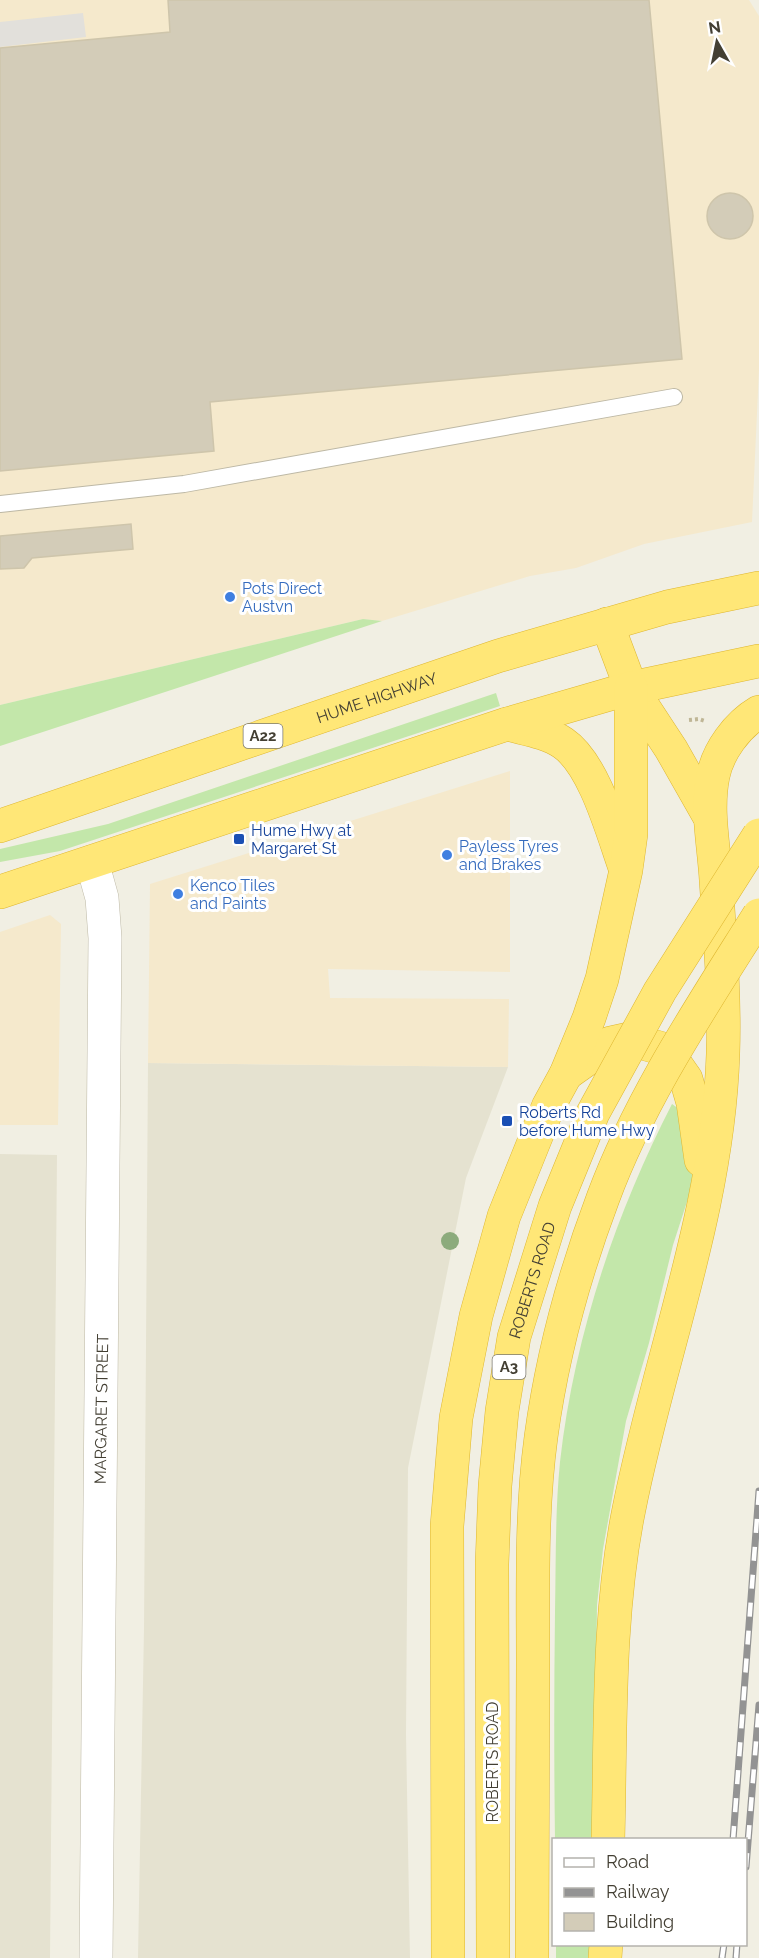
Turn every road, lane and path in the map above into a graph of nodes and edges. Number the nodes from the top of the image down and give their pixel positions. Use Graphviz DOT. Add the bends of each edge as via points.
graph roads {
  1 [pos="674,397"];
  2 [pos="0,504"];
  3 [pos="759,588"];
  4 [pos="607,624"];
  5 [pos="759,661"];
  6 [pos="631,688"];
  7 [pos="759,712"];
  8 [pos="507,724"];
  9 [pos="708,814"];
  10 [pos="0,826"];
  11 [pos="759,835"];
  12 [pos="92,862"];
  13 [pos="626,870"];
  14 [pos="0,892"];
  15 [pos="759,915"];
  16 [pos="566,1074"];
  17 [pos="706,1198"];
  18 [pos="608,1838"];
  19 [pos="96,1958"];
  20 [pos="448,1958"];
  21 [pos="493,1958"];
  22 [pos="532,1958"];
  1 -- 2 [label="lane" via="184,484"];
  3 -- 4 [label="highway, HUME HIGHWAY / A22"];
  4 -- 6 [label="highway"];
  4 -- 10 [label="highway, HUME HIGHWAY / A22" via="498,656"];
  5 -- 6 [label="highway"];
  6 -- 8 [label="highway"];
  6 -- 9 [label="highway"];
  6 -- 13 [label="highway" via="631,834"];
  7 -- 9 [label="highway" via="748,718 722,752 713,774"];
  8 -- 12 [label="highway"];
  8 -- 13 [label="highway" via="549,736 579,756"];
  9 -- 17 [label="highway" via="716,880 724,1026 717,1134"];
  11 -- 21 [label="highway, ROBERTS ROAD / A3, bridge" via="660,992 594,1113 555,1206 514,1337 502,1411 492,1542"];
  12 -- 14 [label="highway"];
  12 -- 19 [label="street, MARGARET STREET" via="102,898 105,938"];
  13 -- 16 [label="highway" via="602,979"];
  15 -- 22 [label="highway, bridge" via="685,1035 629,1138 581,1259 555,1358 541,1437 533,1522"];
  16 -- 17 [label="highway" via="610,1043 628,1039 660,1048 686,1079 699,1137"];
  16 -- 20 [label="highway" via="548,1107 504,1216 476,1316 456,1418 447,1526"];
  17 -- 18 [label="highway" via="638,1465 618,1573"];
}
